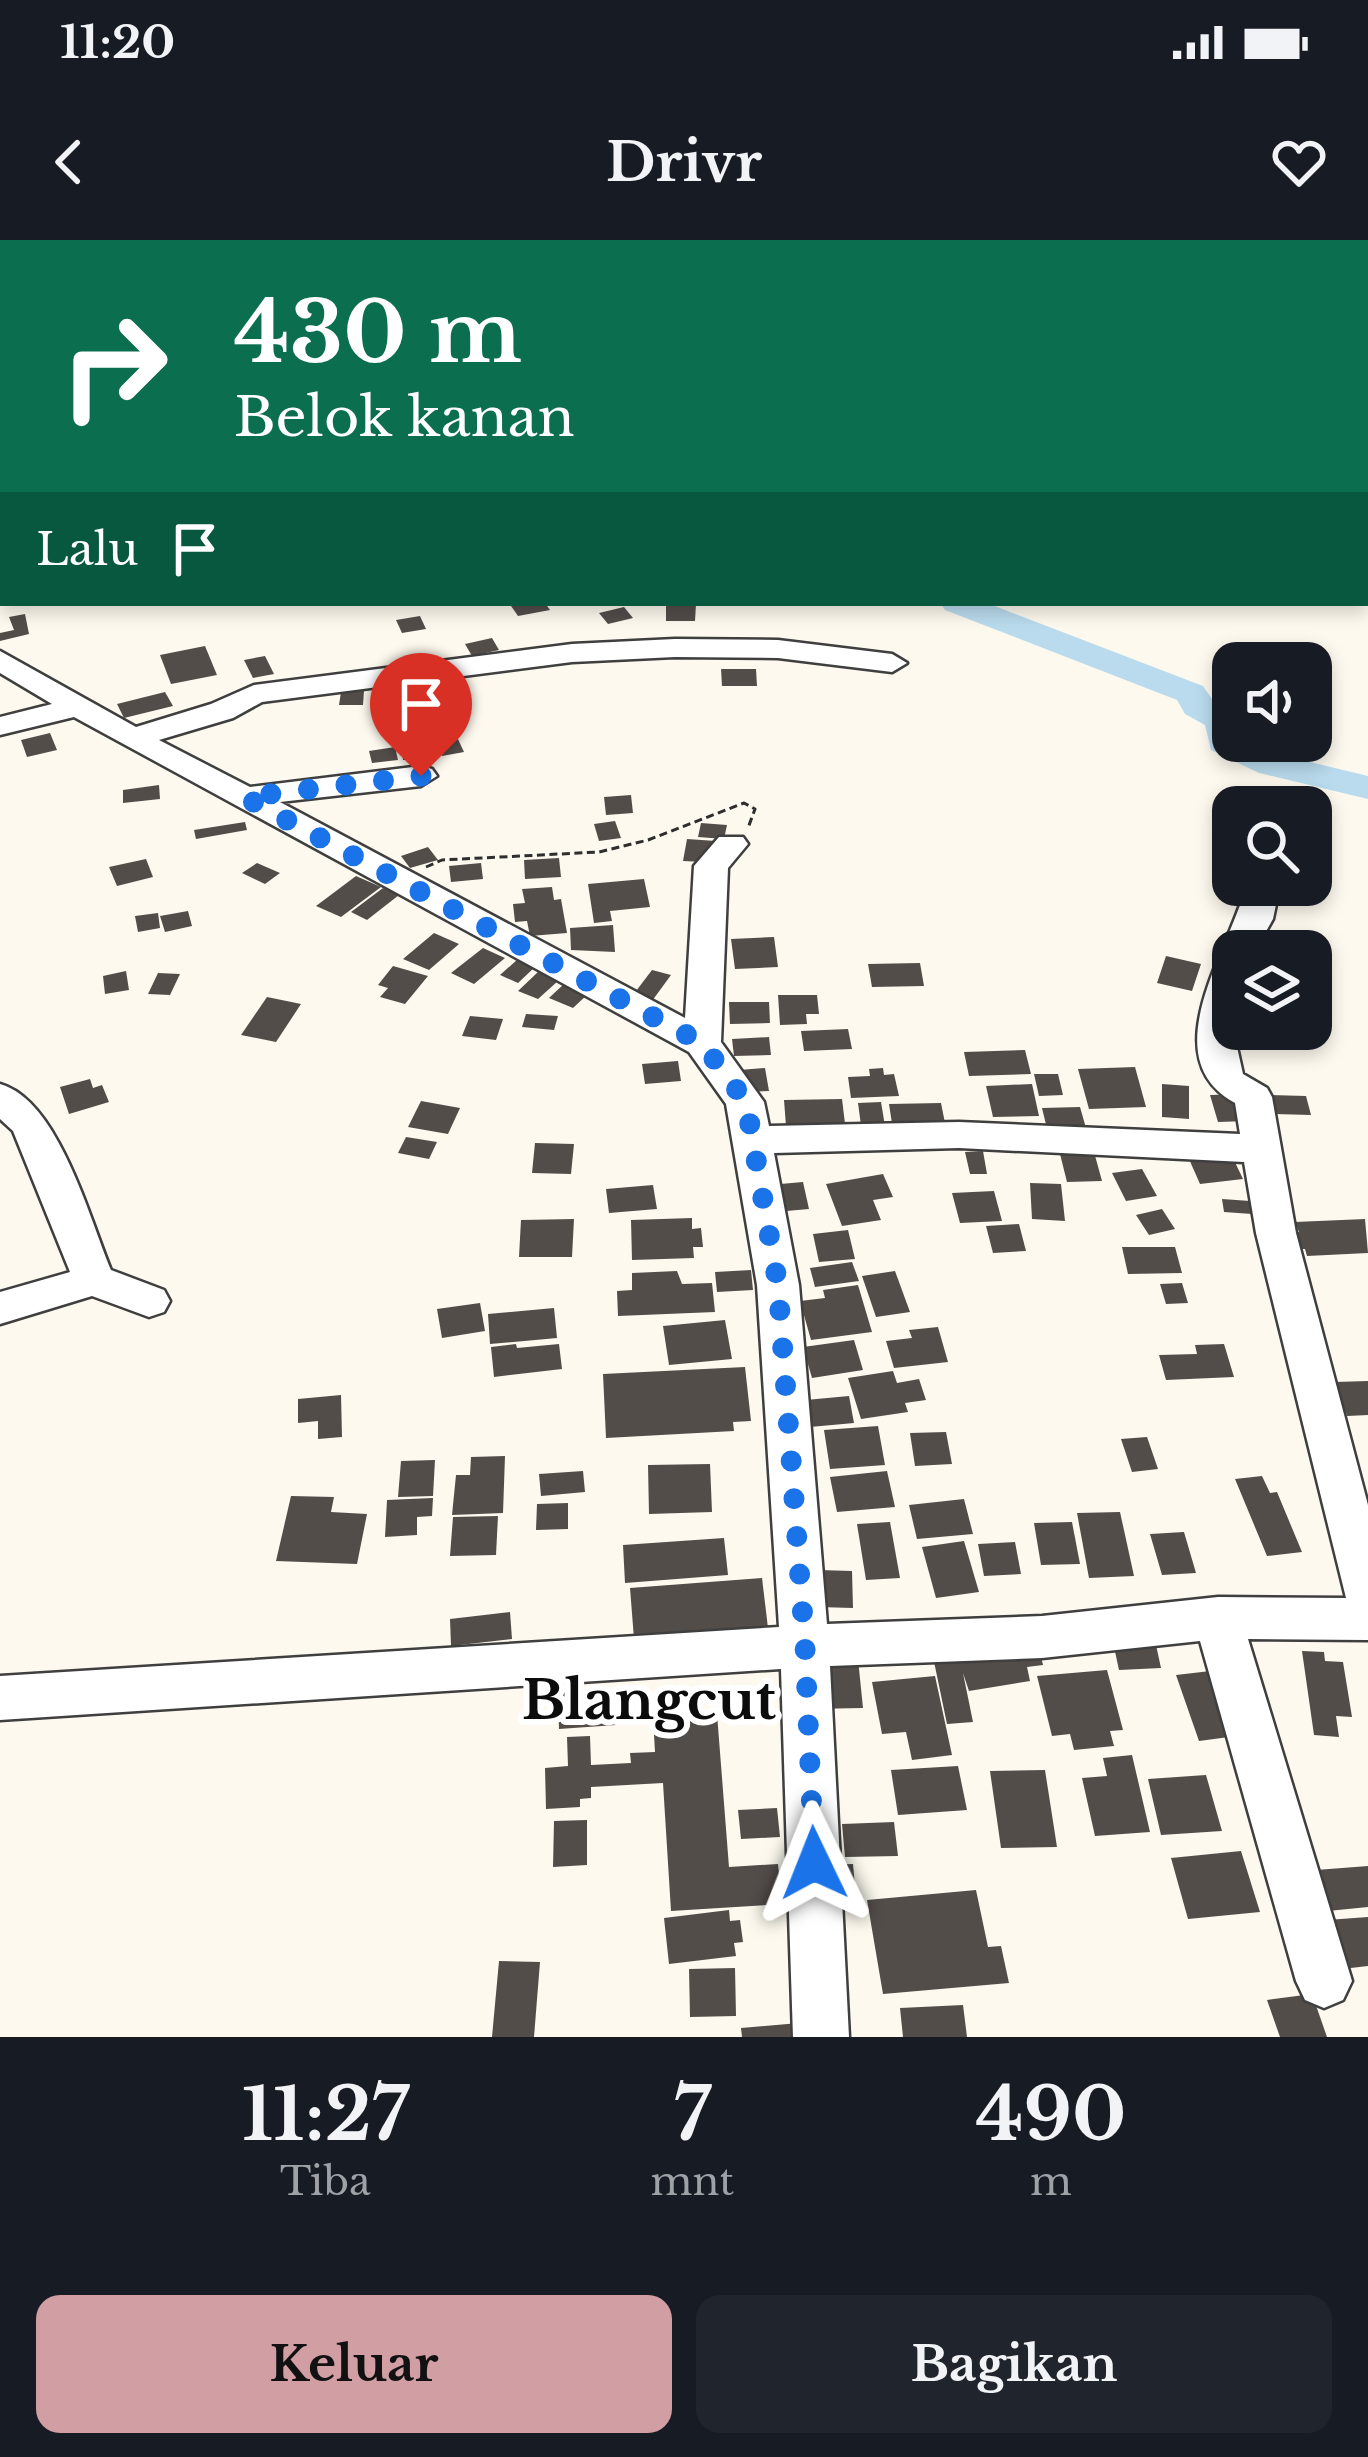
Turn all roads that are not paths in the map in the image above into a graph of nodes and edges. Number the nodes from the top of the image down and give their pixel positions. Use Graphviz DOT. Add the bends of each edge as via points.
graph roads {
  1 [pos="0,660"];
  2 [pos="892,663"];
  3 [pos="77,707"];
  4 [pos="0,726"];
  5 [pos="132,738"];
  6 [pos="421,776"];
  7 [pos="244,797"];
  8 [pos="731,844"];
  9 [pos="702,1043"];
  10 [pos="1221,1050"];
  11 [pos="0,1097"];
  12 [pos="752,1140"];
  13 [pos="1260,1149"];
  14 [pos="94,1280"];
  15 [pos="149,1301"];
  16 [pos="0,1308"];
  17 [pos="1368,1595"];
  18 [pos="1218,1618"];
  19 [pos="1368,1619"];
  20 [pos="805,1646"];
  21 [pos="0,1697"];
  22 [pos="1324,1981"];
  23 [pos="821,2037"];
  1 -- 3 [label="street"];
  2 -- 5 [label="street" via="778,649 572,653 254,694"];
  3 -- 4 [label="street"];
  3 -- 5 [label="street"];
  5 -- 7 [label="street"];
  6 -- 7 [label="street"];
  7 -- 9 [label="street"];
  8 -- 9 [label="street" via="710,866"];
  9 -- 12 [label="street" via="746,1102"];
  10 -- 13 [label="street" via="1230,1085 1252,1097"];
  11 -- 14 [label="street" via="30,1124"];
  12 -- 13 [label="street" via="959,1135"];
  12 -- 20 [label="street" via="778,1285"];
  13 -- 17 [label="street"];
  14 -- 15 [label="street"];
  14 -- 16 [label="street"];
  18 -- 19 [label="street"];
  18 -- 20 [label="street" via="1042,1637"];
  18 -- 22 [label="street"];
  20 -- 21 [label="street"];
  20 -- 23 [label="street"];
}
